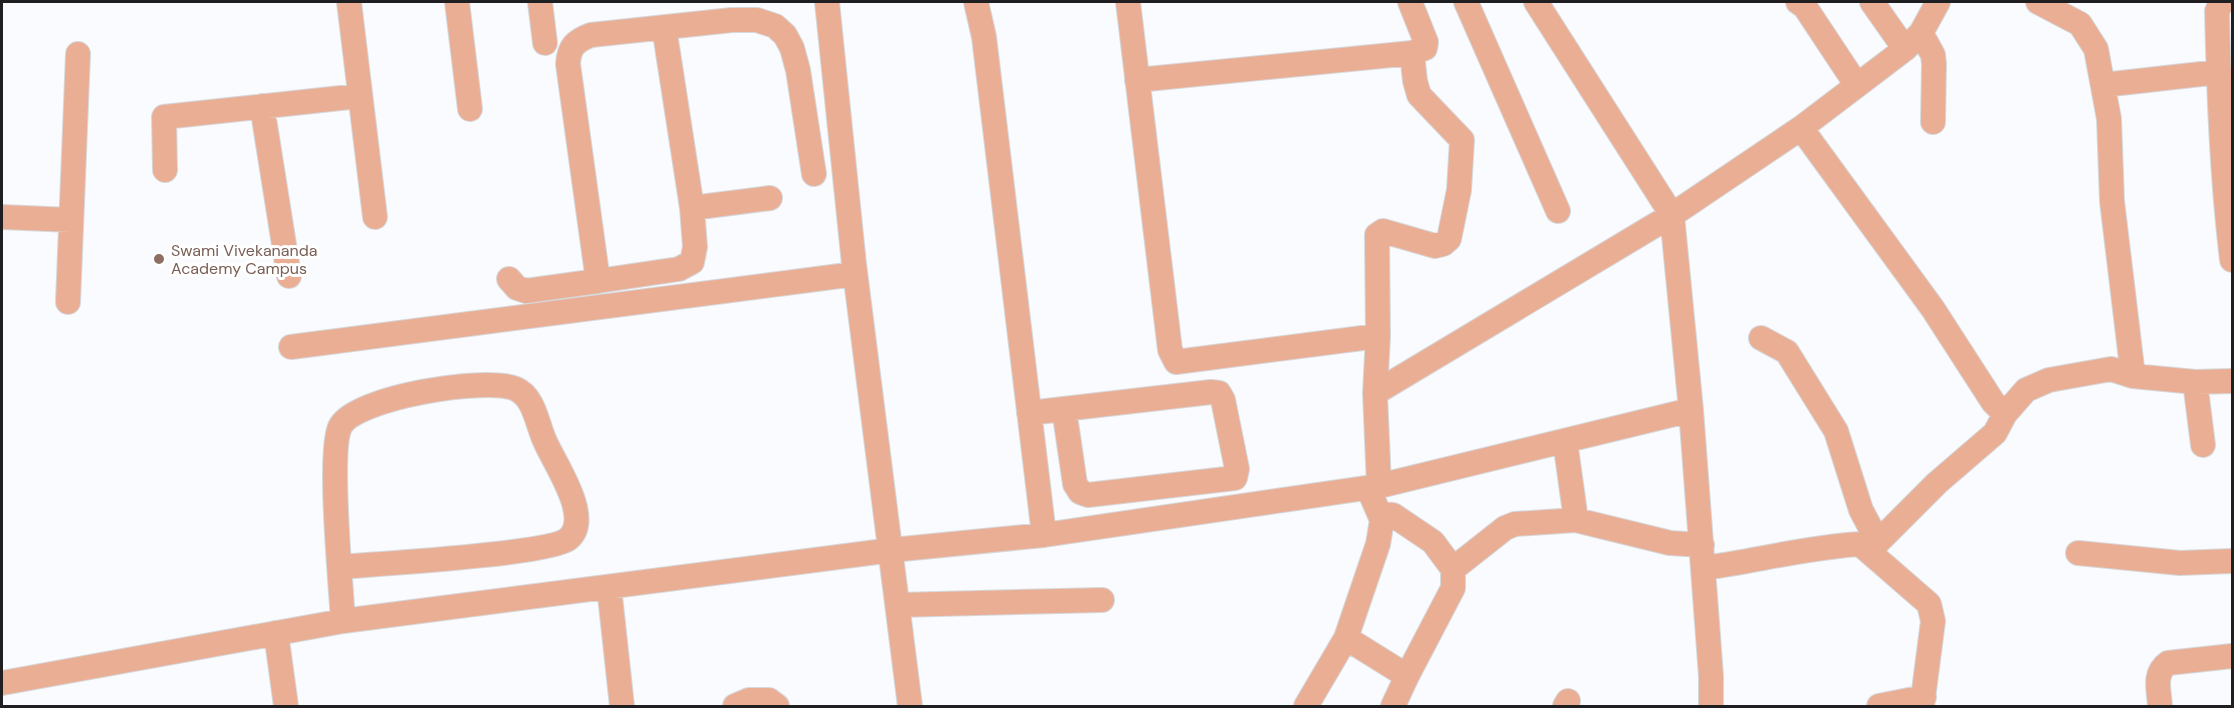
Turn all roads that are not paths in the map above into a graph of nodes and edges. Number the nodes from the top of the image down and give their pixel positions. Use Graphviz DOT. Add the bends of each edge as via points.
graph roads {
  1 [pos="349,2"];
  2 [pos="457,2"];
  3 [pos="540,2"];
  4 [pos="826,2"];
  5 [pos="976,2"];
  6 [pos="1128,2"];
  7 [pos="1410,2"];
  8 [pos="1466,2"];
  9 [pos="1536,2"];
  10 [pos="1798,2"];
  11 [pos="1872,2"];
  12 [pos="2038,2"];
  13 [pos="2221,2"];
  14 [pos="1943,3"];
  15 [pos="2067,9"];
  16 [pos="664,27"];
  17 [pos="1913,41"];
  18 [pos="545,43"];
  19 [pos="1413,53"];
  20 [pos="78,54"];
  21 [pos="2219,72"];
  22 [pos="1137,80"];
  23 [pos="1856,84"];
  24 [pos="2103,85"];
  25 [pos="359,96"];
  26 [pos="262,106"];
  27 [pos="837,106"];
  28 [pos="470,109"];
  29 [pos="806,111"];
  30 [pos="1933,122"];
  31 [pos="1801,128"];
  32 [pos="165,170"];
  33 [pos="814,174"];
  34 [pos="770,198"];
  35 [pos="692,208"];
  36 [pos="1558,211"];
  37 [pos="1672,215"];
  38 [pos="2,217"];
  39 [pos="375,217"];
  40 [pos="71,220"];
  41 [pos="2232,260"];
  42 [pos="855,274"];
  43 [pos="289,276"];
  44 [pos="509,279"];
  45 [pos="598,281"];
  46 [pos="68,302"];
  47 [pos="1378,336"];
  48 [pos="1761,338"];
  49 [pos="291,347"];
  50 [pos="2133,376"];
  51 [pos="2232,381"];
  52 [pos="2195,382"];
  53 [pos="1375,393"];
  54 [pos="1064,409"];
  55 [pos="1691,410"];
  56 [pos="1029,413"];
  57 [pos="2004,414"];
  58 [pos="1565,441"];
  59 [pos="2203,445"];
  60 [pos="1373,487"];
  61 [pos="1380,514"];
  62 [pos="1576,520"];
  63 [pos="1044,535"];
  64 [pos="1874,547"];
  65 [pos="892,550"];
  66 [pos="2078,553"];
  67 [pos="1703,557"];
  68 [pos="2232,561"];
  69 [pos="340,567"];
  70 [pos="1454,569"];
  71 [pos="609,587"];
  72 [pos="1102,600"];
  73 [pos="898,604"];
  74 [pos="343,621"];
  75 [pos="276,633"];
  76 [pos="1346,638"];
  77 [pos="2232,656"];
  78 [pos="1407,676"];
  79 [pos="2,683"];
  80 [pos="1923,702"];
  81 [pos="286,706"];
  82 [pos="622,706"];
  83 [pos="735,706"];
  84 [pos="777,706"];
  85 [pos="910,706"];
  86 [pos="1306,706"];
  87 [pos="1393,706"];
  88 [pos="1711,706"];
  89 [pos="1879,706"];
  90 [pos="2160,706"];
  1 -- 25 [label="street"];
  2 -- 28 [label="street"];
  3 -- 18 [label="street"];
  4 -- 27 [label="street"];
  5 -- 56 [label="street" via="984,37"];
  6 -- 22 [label="street"];
  7 -- 19 [label="street" via="1426,42 1425,48"];
  8 -- 36 [label="street"];
  9 -- 37 [label="street"];
  10 -- 23 [label="street"];
  11 -- 17 [label="street"];
  12 -- 15 [label="street"];
  13 -- 21 [label="street" via="2217,11"];
  14 -- 17 [label="street"];
  15 -- 24 [label="street" via="2096,49"];
  16 -- 29 [label="street" via="757,20 775,27 792,48"];
  16 -- 35 [label="street"];
  16 -- 45 [label="street" via="591,35 577,40 569,52"];
  17 -- 23 [label="street"];
  17 -- 30 [label="street" via="1933,55"];
  19 -- 22 [label="street"];
  19 -- 47 [label="street" via="1419,95 1462,140 1459,190 1449,239 1443,244 1435,246 1383,231 1377,235"];
  20 -- 40 [label="street"];
  21 -- 24 [label="street"];
  21 -- 41 [label="street" via="2224,194"];
  22 -- 47 [label="street" via="1170,350 1176,362"];
  23 -- 31 [label="street"];
  24 -- 50 [label="street"];
  25 -- 26 [label="street"];
  25 -- 39 [label="street"];
  26 -- 32 [label="street" via="164,117"];
  26 -- 43 [label="street"];
  27 -- 29 [label="street"];
  27 -- 42 [label="street"];
  29 -- 33 [label="street"];
  31 -- 37 [label="street"];
  31 -- 57 [label="street"];
  34 -- 35 [label="street"];
  35 -- 45 [label="street" via="692,262 679,269"];
  37 -- 53 [label="street"];
  37 -- 55 [label="street"];
  38 -- 40 [label="street"];
  40 -- 46 [label="street"];
  42 -- 49 [label="street"];
  42 -- 65 [label="street"];
  44 -- 45 [label="street" via="526,291"];
  47 -- 53 [label="street"];
  48 -- 64 [label="street" via="1787,352 1836,431"];
  50 -- 52 [label="street"];
  50 -- 57 [label="street" via="2111,369 2049,380 2026,390"];
  51 -- 52 [label="street"];
  52 -- 59 [label="street"];
  53 -- 60 [label="street"];
  54 -- 54 [label="street" via="1218,393 1223,400 1237,469 1235,478 1088,495 1080,492 1075,484"];
  54 -- 56 [label="street"];
  55 -- 58 [label="street"];
  55 -- 67 [label="street"];
  56 -- 63 [label="street"];
  57 -- 64 [label="street" via="1995,433 1936,483"];
  58 -- 60 [label="street"];
  58 -- 62 [label="street"];
  60 -- 61 [label="street"];
  60 -- 63 [label="street"];
  61 -- 70 [label="street" via="1393,515 1433,542"];
  61 -- 76 [label="street" via="1378,544"];
  62 -- 67 [label="street" via="1670,543"];
  62 -- 70 [label="street" via="1515,524"];
  63 -- 65 [label="street"];
  64 -- 67 [label="street" via="1832,546 1766,560"];
  64 -- 80 [label="street" via="1929,604 1933,621"];
  65 -- 71 [label="street"];
  65 -- 73 [label="street"];
  66 -- 68 [label="street" via="2171,563"];
  67 -- 88 [label="street"];
  69 -- 69 [label="street" via="336,438 341,424 356,411 406,394 493,386 516,389 529,399 543,439 574,503 577,520 567,540 517,551"];
  69 -- 74 [label="street"];
  70 -- 78 [label="street" via="1452,588"];
  71 -- 74 [label="street"];
  71 -- 82 [label="street"];
  72 -- 73 [label="street"];
  73 -- 85 [label="street"];
  74 -- 75 [label="street"];
  75 -- 79 [label="street"];
  75 -- 81 [label="street"];
  76 -- 78 [label="street"];
  76 -- 86 [label="street"];
  77 -- 90 [label="street" via="2168,663 2157,677"];
  78 -- 87 [label="street"];
  80 -- 89 [label="street"];
  83 -- 84 [label="street" via="749,700 769,700"];
}
